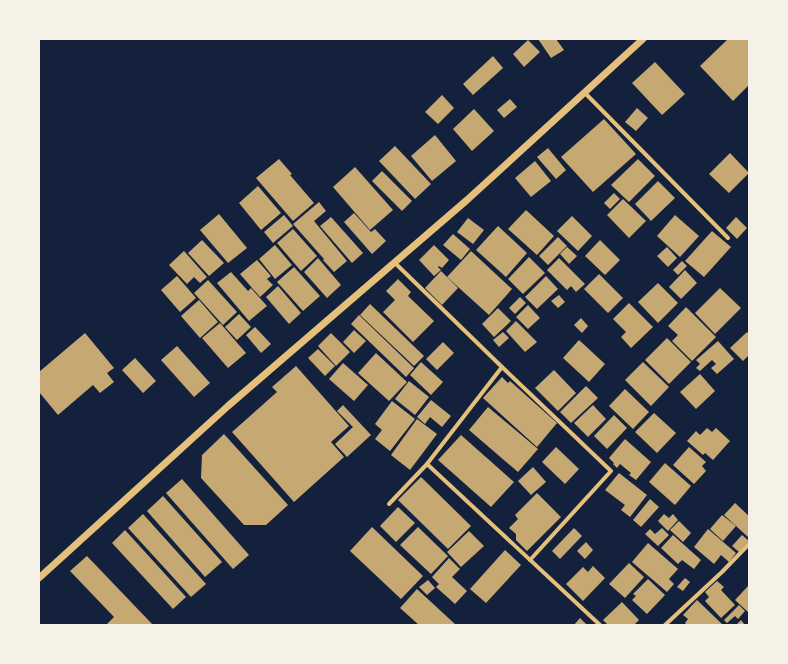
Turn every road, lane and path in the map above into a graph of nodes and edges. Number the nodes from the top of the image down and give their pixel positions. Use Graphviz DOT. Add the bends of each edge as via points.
graph roads {
  1 [pos="643,39"];
  2 [pos="585,93"];
  3 [pos="728,238"];
  4 [pos="395,263"];
  5 [pos="502,367"];
  6 [pos="427,464"];
  7 [pos="389,504"];
  8 [pos="749,544"];
  9 [pos="530,560"];
  10 [pos="39,578"];
  11 [pos="600,625"];
  12 [pos="665,625"];
  1 -- 2 [label="street"];
  2 -- 3 [label="street"];
  2 -- 4 [label="street"];
  4 -- 5 [label="street"];
  4 -- 10 [label="street" via="228,406"];
  5 -- 6 [label="street"];
  5 -- 9 [label="street" via="611,471"];
  6 -- 7 [label="street"];
  6 -- 9 [label="street"];
  8 -- 12 [label="street" via="727,568"];
  9 -- 11 [label="street"];
}
